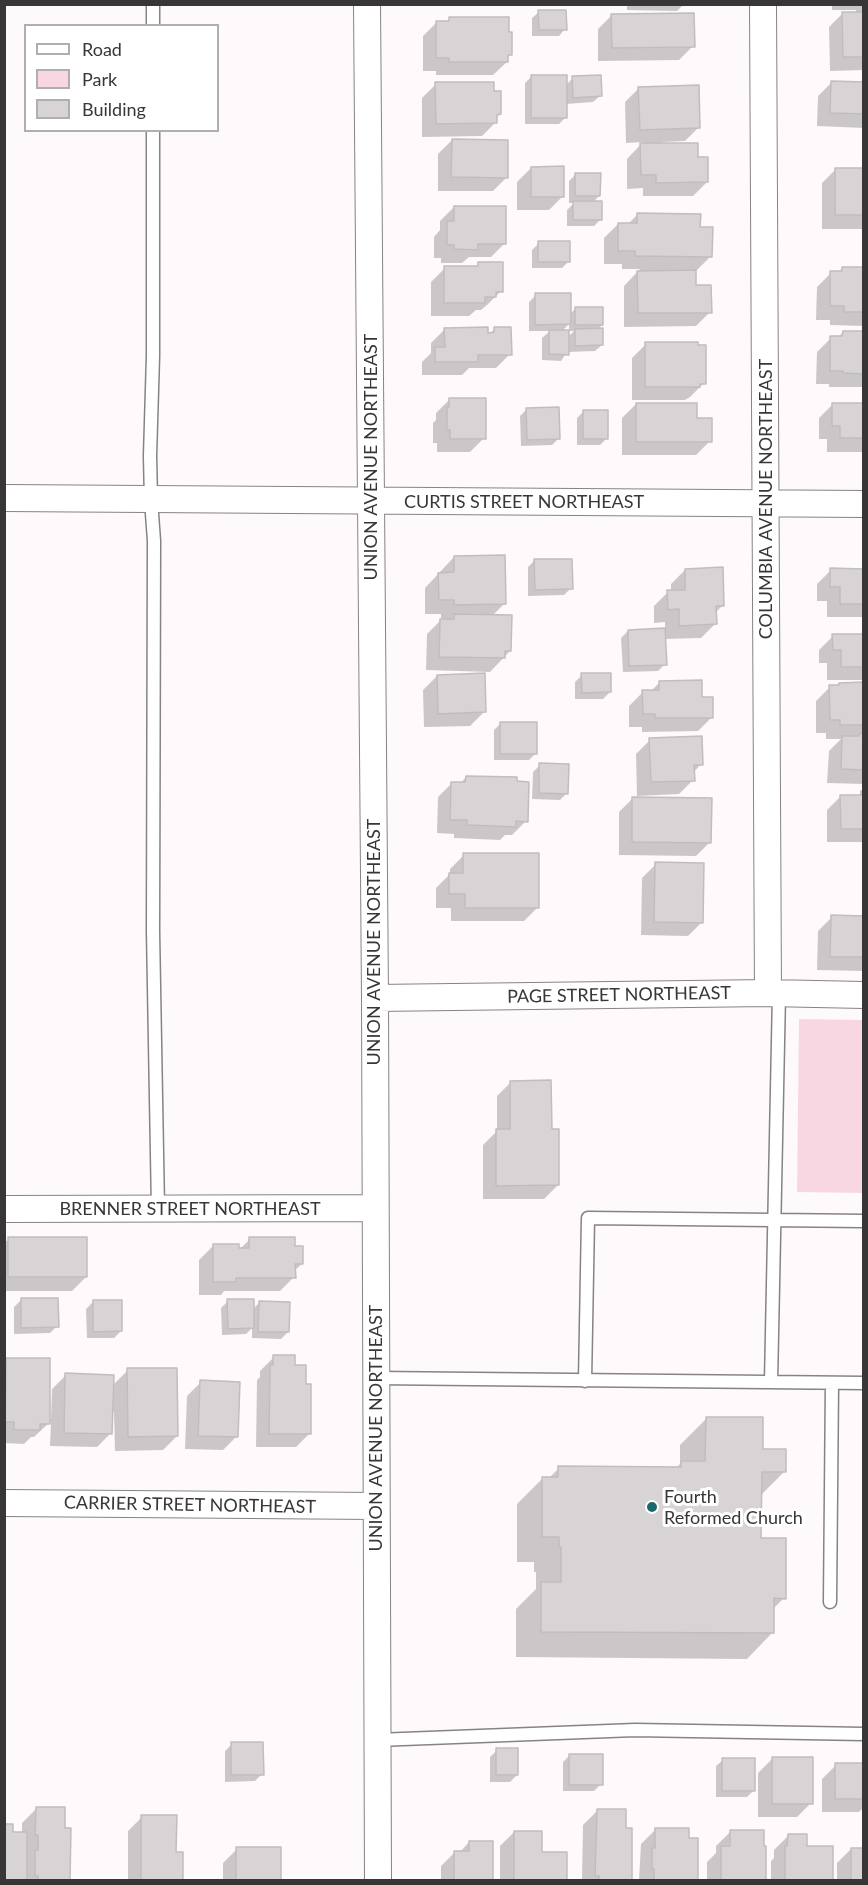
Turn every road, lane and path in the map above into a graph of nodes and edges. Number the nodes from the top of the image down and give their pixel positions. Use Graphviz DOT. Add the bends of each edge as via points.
graph roads {
  1 [pos="153,4"];
  2 [pos="367,4"];
  3 [pos="763,4"];
  4 [pos="153,24"];
  5 [pos="153,132"];
  6 [pos="4,498"];
  7 [pos="151,500"];
  8 [pos="372,502"];
  9 [pos="766,503"];
  10 [pos="864,504"];
  11 [pos="774,993"];
  12 [pos="864,995"];
  13 [pos="375,998"];
  14 [pos="375,1208"];
  15 [pos="4,1209"];
  16 [pos="158,1209"];
  17 [pos="774,1220"];
  18 [pos="864,1221"];
  19 [pos="375,1378"];
  20 [pos="585,1381"];
  21 [pos="771,1382"];
  22 [pos="832,1383"];
  23 [pos="864,1383"];
  24 [pos="4,1503"];
  25 [pos="376,1506"];
  26 [pos="830,1602"];
  27 [pos="864,1734"];
  28 [pos="377,1740"];
  29 [pos="378,1881"];
  1 -- 4 [label="lane"];
  2 -- 8 [label="street, UNION AVENUE NORTHEAST"];
  3 -- 9 [label="street, COLUMBIA AVENUE NORTHEAST"];
  5 -- 7 [label="lane"];
  6 -- 7 [label="street, CURTIS STREET NORTHEAST"];
  7 -- 8 [label="street, CURTIS STREET NORTHEAST"];
  7 -- 16 [label="lane"];
  8 -- 9 [label="street, CURTIS STREET NORTHEAST"];
  8 -- 13 [label="street, UNION AVENUE NORTHEAST"];
  9 -- 10 [label="street, CURTIS STREET NORTHEAST"];
  9 -- 11 [label="street, COLUMBIA AVENUE NORTHEAST"];
  11 -- 12 [label="street, PAGE STREET NORTHEAST"];
  11 -- 13 [label="street, PAGE STREET NORTHEAST"];
  11 -- 17 [label="lane"];
  13 -- 14 [label="street, UNION AVENUE NORTHEAST"];
  14 -- 16 [label="street, BRENNER STREET NORTHEAST"];
  14 -- 19 [label="street, UNION AVENUE NORTHEAST"];
  15 -- 16 [label="street, BRENNER STREET NORTHEAST"];
  17 -- 18 [label="lane"];
  17 -- 20 [label="lane" via="588,1218"];
  17 -- 21 [label="lane"];
  19 -- 20 [label="lane"];
  19 -- 25 [label="street, UNION AVENUE NORTHEAST"];
  20 -- 21 [label="lane"];
  21 -- 22 [label="lane"];
  22 -- 23 [label="lane"];
  22 -- 26 [label="lane"];
  24 -- 25 [label="street, CARRIER STREET NORTHEAST"];
  25 -- 28 [label="street, UNION AVENUE NORTHEAST"];
  27 -- 28 [label="lane" via="635,1730"];
  28 -- 29 [label="street, UNION AVENUE NORTHEAST"];
}
